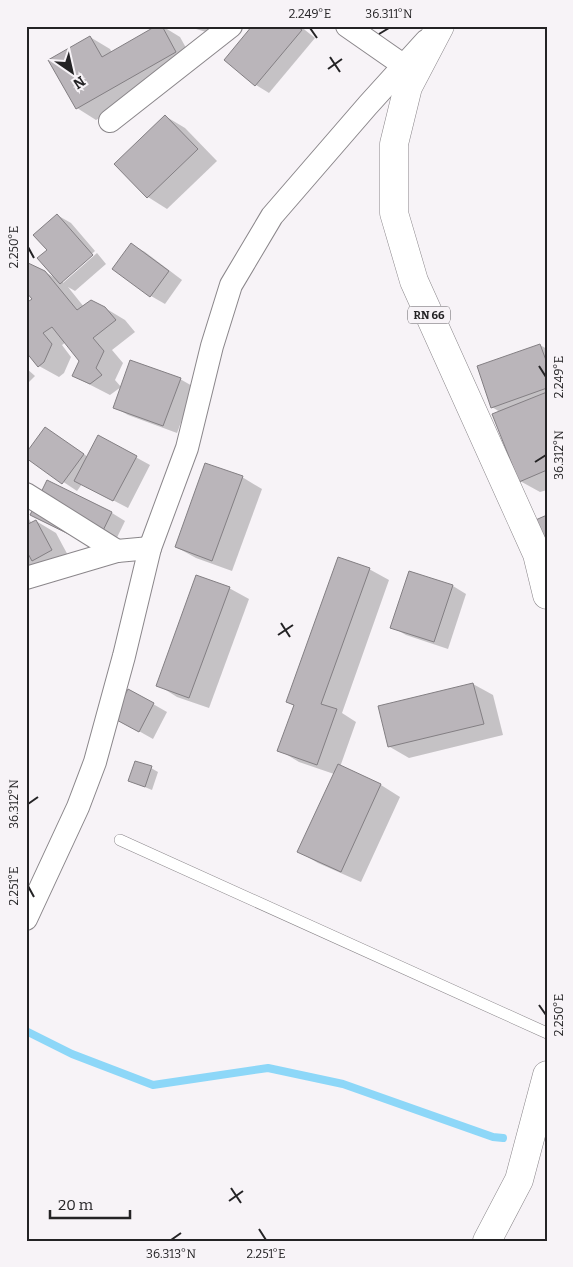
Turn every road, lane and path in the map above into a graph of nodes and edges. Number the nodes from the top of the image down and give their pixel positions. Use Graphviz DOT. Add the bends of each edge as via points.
graph roads {
  1 [pos="231,26"];
  2 [pos="347,26"];
  3 [pos="439,27"];
  4 [pos="403,65"];
  5 [pos="110,121"];
  6 [pos="26,494"];
  7 [pos="150,548"];
  8 [pos="116,551"];
  9 [pos="26,578"];
  10 [pos="547,595"];
  11 [pos="120,840"];
  12 [pos="26,918"];
  13 [pos="547,1033"];
  14 [pos="547,1075"];
  15 [pos="487,1241"];
  1 -- 5 [label="street"];
  2 -- 4 [label="street"];
  3 -- 4 [label="street"];
  3 -- 10 [label="main road, RN 66" via="408,87 394,144 394,213 414,281 537,554"];
  4 -- 7 [label="street" via="272,216 231,284 187,448"];
  6 -- 8 [label="street"];
  7 -- 8 [label="street"];
  7 -- 12 [label="street" via="95,762 78,807"];
  8 -- 9 [label="street"];
  11 -- 13 [label="lane"];
  14 -- 15 [label="main road" via="519,1180"];
}
